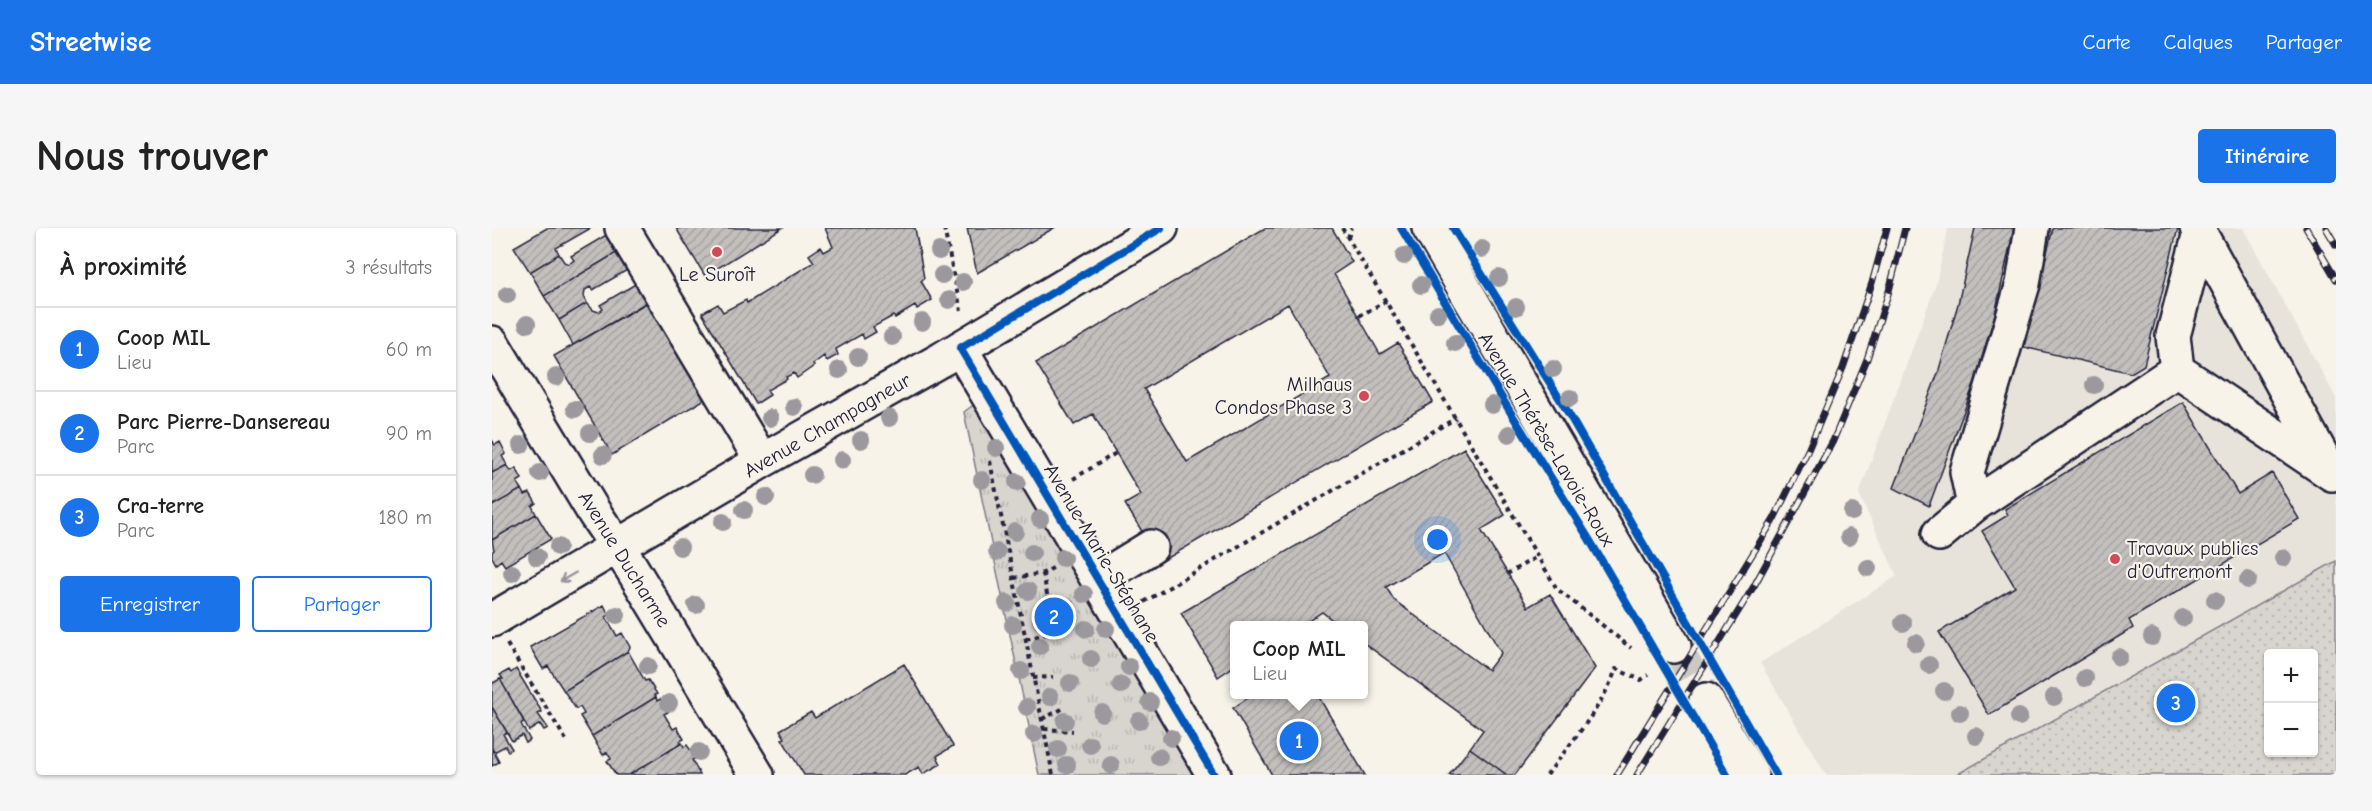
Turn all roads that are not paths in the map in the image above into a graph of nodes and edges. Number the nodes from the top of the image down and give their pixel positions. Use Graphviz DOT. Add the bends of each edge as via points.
graph roads {
  1 [pos="622,228"];
  2 [pos="1161,228"];
  3 [pos="1429,228"];
  4 [pos="2032,228"];
  5 [pos="2199,230"];
  6 [pos="492,343"];
  7 [pos="960,348"];
  8 [pos="2177,370"];
  9 [pos="762,461"];
  10 [pos="2334,476"];
  11 [pos="1974,505"];
  12 [pos="1939,534"];
  13 [pos="618,547"];
  14 [pos="1151,547"];
  15 [pos="1099,579"];
  16 [pos="498,629"];
  17 [pos="1674,646"];
  18 [pos="1706,699"];
  19 [pos="757,775"];
  20 [pos="1214,775"];
  21 [pos="1751,775"];
  1 -- 9 [label="street"];
  2 -- 7 [label="street, Avenue Champagneur"];
  3 -- 17 [label="street, Avenue Thérèse-Lavoie-Roux"];
  4 -- 11 [label="street" via="2023,284 1966,472"];
  5 -- 8 [label="street" via="2173,336"];
  5 -- 10 [label="street"];
  6 -- 13 [label="street, Avenue Ducharme"];
  7 -- 9 [label="street, Avenue Champagneur"];
  7 -- 15 [label="street, Avenue Marie-Stéphane"];
  8 -- 10 [label="street"];
  8 -- 11 [label="street"];
  9 -- 13 [label="street, Avenue Champagneur"];
  11 -- 12 [label="street"];
  13 -- 16 [label="street, Avenue Champagneur, one-way"];
  13 -- 19 [label="street, Avenue Ducharme"];
  14 -- 15 [label="street"];
  15 -- 20 [label="street, Avenue Marie-Stéphane"];
  18 -- 21 [label="street"];
}
